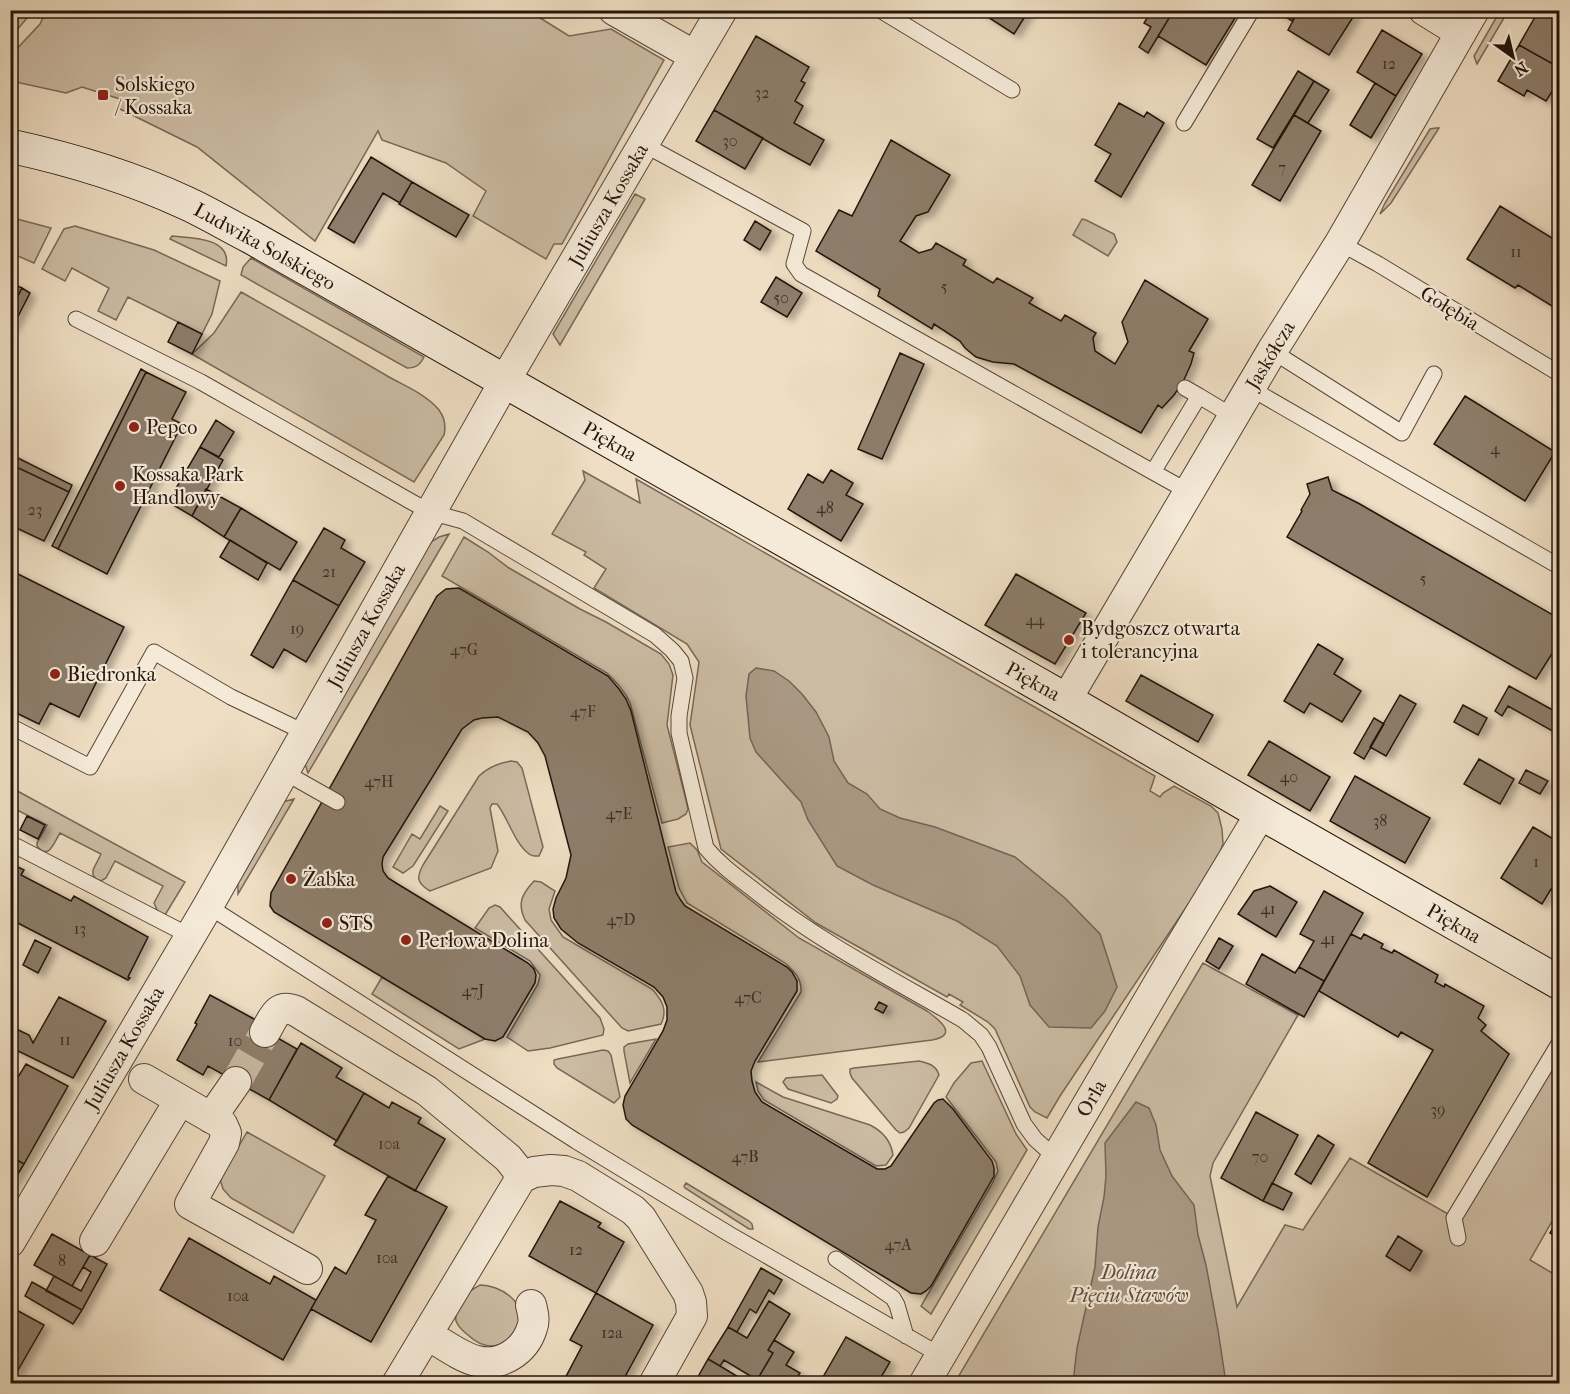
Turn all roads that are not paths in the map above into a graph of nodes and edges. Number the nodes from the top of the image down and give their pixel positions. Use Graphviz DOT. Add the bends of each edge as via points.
graph roads {
  1 [pos="614,10"];
  2 [pos="722,10"];
  3 [pos="880,10"];
  4 [pos="1252,10"];
  5 [pos="1424,10"];
  6 [pos="1468,22"];
  7 [pos="695,56"];
  8 [pos="1012,90"];
  9 [pos="1184,123"];
  10 [pos="643,144"];
  11 [pos="10,146"];
  12 [pos="1340,243"];
  13 [pos="76,319"];
  14 [pos="1272,351"];
  15 [pos="1434,374"];
  16 [pos="1560,374"];
  17 [pos="505,381"];
  18 [pos="1185,388"];
  19 [pos="1250,388"];
  20 [pos="1199,396"];
  21 [pos="1234,417"];
  22 [pos="1153,472"];
  23 [pos="1189,492"];
  24 [pos="430,512"];
  25 [pos="1560,567"];
  26 [pos="1066,700"];
  27 [pos="10,726"];
  28 [pos="306,733"];
  29 [pos="284,772"];
  30 [pos="337,802"];
  31 [pos="1261,813"];
  32 [pos="10,843"];
  33 [pos="208,906"];
  34 [pos="190,936"];
  35 [pos="1559,981"];
  36 [pos="266,1032"];
  37 [pos="1560,1042"];
  38 [pos="116,1062"];
  39 [pos="144,1079"];
  40 [pos="236,1082"];
  41 [pos="180,1100"];
  42 [pos="211,1118"];
  43 [pos="1056,1158"];
  44 [pos="521,1179"];
  45 [pos="1458,1238"];
  46 [pos="95,1241"];
  47 [pos="10,1242"];
  48 [pos="836,1259"];
  49 [pos="307,1269"];
  50 [pos="531,1305"];
  51 [pos="428,1335"];
  52 [pos="906,1336"];
  53 [pos="940,1355"];
  54 [pos="397,1383"];
  55 [pos="654,1383"];
  56 [pos="924,1383"];
  1 -- 7 [label="street"];
  2 -- 7 [label="street, Juliusza Kossaka"];
  3 -- 8 [label="lane"];
  4 -- 9 [label="lane"];
  5 -- 6 [label="street"];
  6 -- 12 [label="street, Jaskółcza"];
  7 -- 10 [label="street, Juliusza Kossaka"];
  10 -- 17 [label="street, Juliusza Kossaka"];
  10 -- 22 [label="lane" via="803,231 794,264 801,274"];
  11 -- 17 [label="street, Ludwika Solskiego" via="126,178 186,203"];
  12 -- 14 [label="street, Jaskółcza"];
  12 -- 16 [label="lane, Gołębia"];
  13 -- 24 [label="lane" via="201,382"];
  14 -- 15 [label="lane" via="1402,433"];
  14 -- 19 [label="street, Jaskółcza"];
  17 -- 24 [label="street, Juliusza Kossaka"];
  17 -- 26 [label="street, Piękna"];
  18 -- 20 [label="lane"];
  19 -- 21 [label="street, Jaskółcza"];
  19 -- 25 [label="lane"];
  20 -- 21 [label="lane"];
  20 -- 22 [label="lane"];
  21 -- 23 [label="street, Jaskółcza"];
  22 -- 23 [label="lane"];
  23 -- 26 [label="street, Jaskółcza"];
  24 -- 28 [label="street, Juliusza Kossaka"];
  24 -- 43 [label="lane" via="463,521 655,635 672,650 681,661 685,678 679,733 706,848 717,861 804,928 963,1020 981,1035 1024,1124"];
  26 -- 31 [label="street, Piękna"];
  27 -- 28 [label="lane" via="90,766 154,652"];
  28 -- 29 [label="street, Juliusza Kossaka"];
  29 -- 30 [label="lane"];
  29 -- 33 [label="street, Juliusza Kossaka"];
  31 -- 35 [label="street, Piękna"];
  31 -- 43 [label="street, Orla"];
  32 -- 34 [label="lane"];
  33 -- 34 [label="street, Juliusza Kossaka"];
  33 -- 52 [label="lane" via="576,1141"];
  34 -- 38 [label="street, Juliusza Kossaka"];
  36 -- 44 [label="street" via="276,1012 289,1008 297,1011 427,1091 508,1158"];
  37 -- 45 [label="lane" via="1454,1218"];
  38 -- 39 [label="lane"];
  38 -- 47 [label="street, Juliusza Kossaka"];
  39 -- 41 [label="street"];
  40 -- 42 [label="street"];
  41 -- 42 [label="street"];
  41 -- 46 [label="street"];
  42 -- 49 [label="street" via="222,1124 226,1133 224,1143 190,1204"];
  43 -- 53 [label="street, Orla"];
  44 -- 51 [label="street"];
  44 -- 55 [label="street" via="534,1172 564,1171 578,1176 641,1218 688,1293 692,1310"];
  48 -- 52 [label="lane" via="893,1298"];
  50 -- 51 [label="street" via="533,1328 521,1347 500,1361 476,1361"];
  51 -- 54 [label="street"];
  52 -- 53 [label="lane"];
  53 -- 56 [label="street, Orla"];
}
